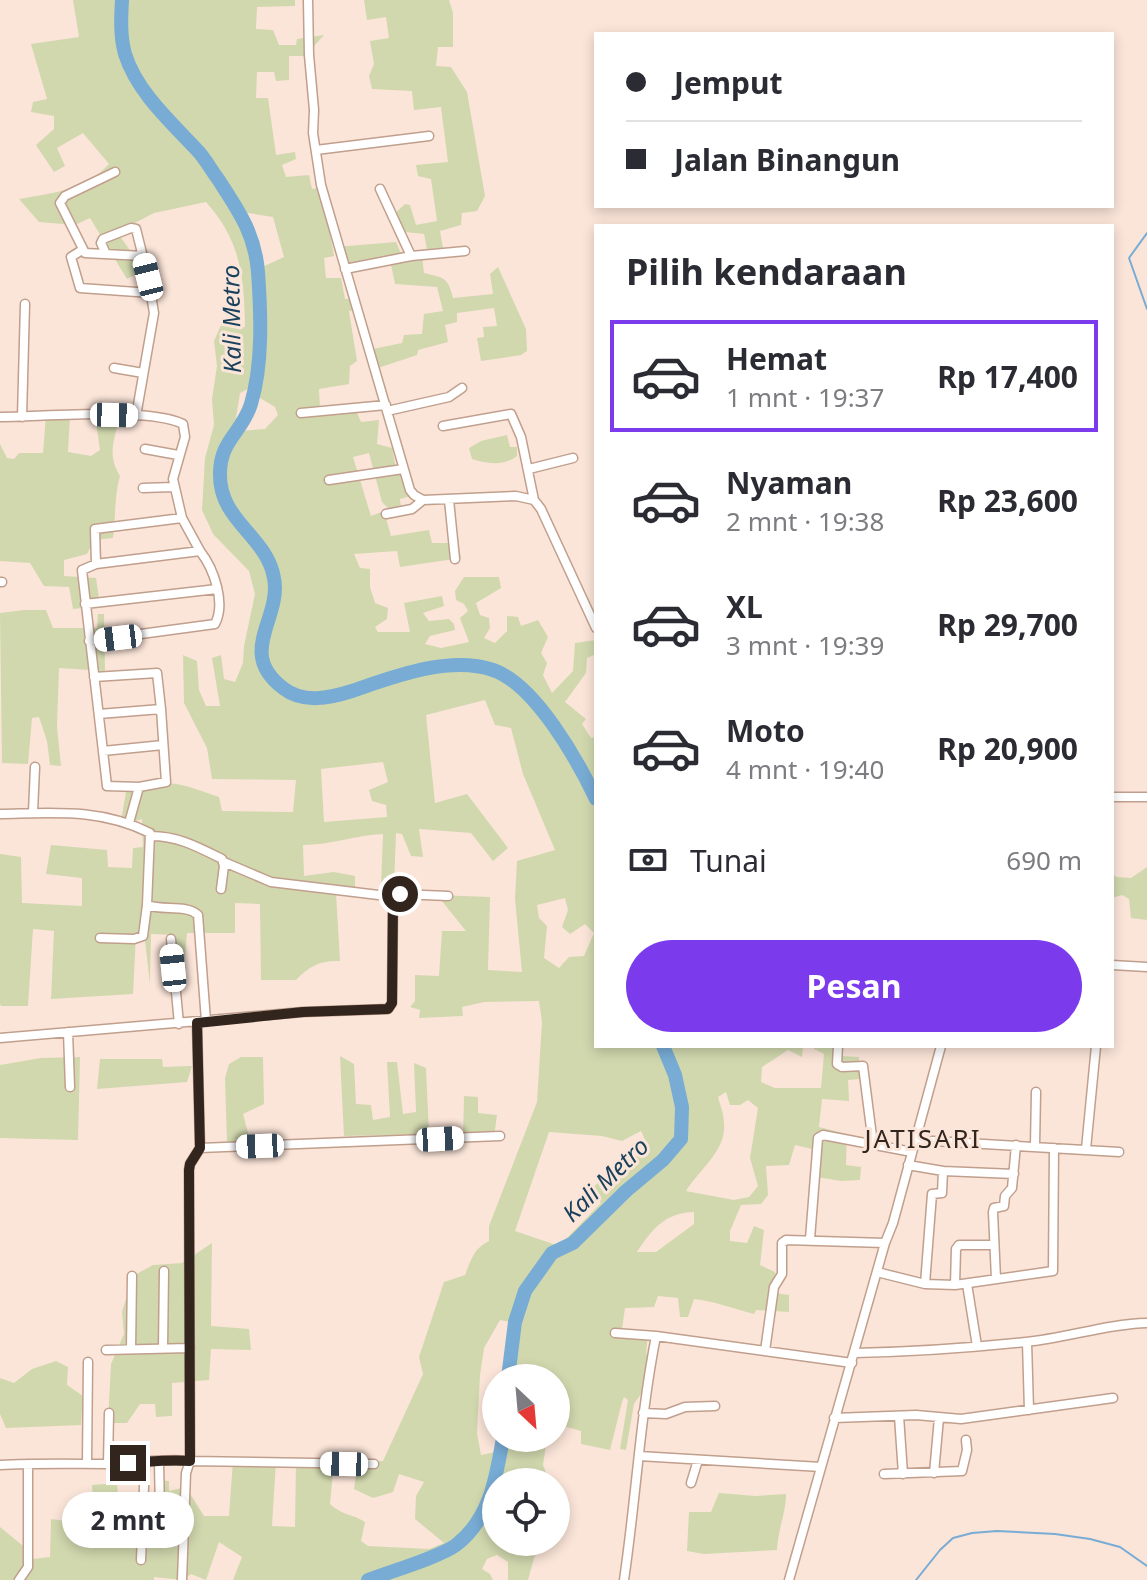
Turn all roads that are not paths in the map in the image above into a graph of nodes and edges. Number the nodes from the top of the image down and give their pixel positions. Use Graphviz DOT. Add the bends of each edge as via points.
graph roads {
  1 [pos="308,0"];
  2 [pos="429,136"];
  3 [pos="316,150"];
  4 [pos="115,172"];
  5 [pos="380,189"];
  6 [pos="82,250"];
  7 [pos="465,251"];
  8 [pos="106,254"];
  9 [pos="143,256"];
  10 [pos="411,256"];
  11 [pos="345,269"];
  12 [pos="151,293"];
  13 [pos="25,304"];
  14 [pos="114,368"];
  15 [pos="143,373"];
  16 [pos="462,388"];
  17 [pos="386,408"];
  18 [pos="301,413"];
  19 [pos="136,416"];
  20 [pos="0,417"];
  21 [pos="22,417"];
  22 [pos="443,426"];
  23 [pos="145,449"];
  24 [pos="178,455"];
  25 [pos="573,458"];
  26 [pos="403,469"];
  27 [pos="529,469"];
  28 [pos="329,480"];
  29 [pos="173,487"];
  30 [pos="143,488"];
  31 [pos="423,500"];
  32 [pos="449,500"];
  33 [pos="534,500"];
  34 [pos="386,514"];
  35 [pos="182,518"];
  36 [pos="200,551"];
  37 [pos="455,559"];
  38 [pos="96,564"];
  39 [pos="217,589"];
  40 [pos="85,604"];
  41 [pos="594,622"];
  42 [pos="89,641"];
  43 [pos="94,677"];
  44 [pos="161,709"];
  45 [pos="99,714"];
  46 [pos="163,745"];
  47 [pos="103,751"];
  48 [pos="35,767"];
  49 [pos="139,787"];
  50 [pos="1147,797"];
  51 [pos="1114,799"];
  52 [pos="33,812"];
  53 [pos="0,814"];
  54 [pos="129,823"];
  55 [pos="151,836"];
  56 [pos="224,862"];
  57 [pos="221,889"];
  58 [pos="448,896"];
  59 [pos="395,897"];
  60 [pos="147,905"];
  61 [pos="100,938"];
  62 [pos="171,939"];
  63 [pos="1114,965"];
  64 [pos="1147,967"];
  65 [pos="202,1022"];
  66 [pos="179,1024"];
  67 [pos="68,1032"];
  68 [pos="0,1038"];
  69 [pos="838,1048"];
  70 [pos="940,1048"];
  71 [pos="1096,1048"];
  72 [pos="70,1087"];
  73 [pos="1036,1092"];
  74 [pos="500,1136"];
  75 [pos="916,1140"];
  76 [pos="877,1145"];
  77 [pos="1016,1145"];
  78 [pos="1035,1146"];
  79 [pos="200,1148"];
  80 [pos="1054,1148"];
  81 [pos="1086,1149"];
  82 [pos="912,1152"];
  83 [pos="1119,1152"];
  84 [pos="908,1165"];
  85 [pos="943,1171"];
  86 [pos="1014,1174"];
  87 [pos="810,1239"];
  88 [pos="876,1243"];
  89 [pos="994,1245"];
  90 [pos="164,1271"];
  91 [pos="877,1272"];
  92 [pos="132,1276"];
  93 [pos="996,1279"];
  94 [pos="925,1284"];
  95 [pos="967,1284"];
  96 [pos="955,1285"];
  97 [pos="1147,1323"];
  98 [pos="615,1333"];
  99 [pos="656,1336"];
  100 [pos="1027,1342"];
  101 [pos="977,1346"];
  102 [pos="163,1348"];
  103 [pos="190,1348"];
  104 [pos="131,1349"];
  105 [pos="106,1350"];
  106 [pos="765,1351"];
  107 [pos="855,1353"];
  108 [pos="88,1362"];
  109 [pos="852,1363"];
  110 [pos="1113,1398"];
  111 [pos="715,1406"];
  112 [pos="1029,1410"];
  113 [pos="109,1413"];
  114 [pos="643,1413"];
  115 [pos="899,1416"];
  116 [pos="834,1418"];
  117 [pos="939,1418"];
  118 [pos="966,1440"];
  119 [pos="639,1456"];
  120 [pos="698,1460"];
  121 [pos="190,1461"];
  122 [pos="145,1462"];
  123 [pos="159,1462"];
  124 [pos="87,1463"];
  125 [pos="28,1464"];
  126 [pos="108,1464"];
  127 [pos="374,1464"];
  128 [pos="0,1465"];
  129 [pos="821,1467"];
  130 [pos="934,1473"];
  131 [pos="884,1474"];
  132 [pos="903,1474"];
  133 [pos="691,1483"];
  134 [pos="160,1512"];
  135 [pos="141,1560"];
  136 [pos="19,1580"];
  137 [pos="182,1580"];
  138 [pos="624,1580"];
  139 [pos="789,1580"];
  1 -- 3 [label="street"];
  2 -- 3 [label="street"];
  3 -- 11 [label="street"];
  4 -- 6 [label="street" via="60,201"];
  5 -- 10 [label="street"];
  6 -- 8 [label="street"];
  6 -- 12 [label="street" via="71,260 80,288"];
  7 -- 10 [label="street"];
  8 -- 9 [label="street"];
  8 -- 9 [label="street" via="103,239 134,228"];
  9 -- 12 [label="street"];
  10 -- 11 [label="street"];
  11 -- 17 [label="street"];
  12 -- 15 [label="street" via="154,313"];
  13 -- 21 [label="street"];
  14 -- 15 [label="street"];
  15 -- 19 [label="street"];
  16 -- 17 [label="street" via="449,397"];
  17 -- 18 [label="street"];
  17 -- 26 [label="street"];
  19 -- 21 [label="street"];
  19 -- 24 [label="street" via="183,424 185,437"];
  20 -- 21 [label="street"];
  22 -- 27 [label="street" via="511,414"];
  23 -- 24 [label="street"];
  24 -- 29 [label="street"];
  25 -- 27 [label="street"];
  26 -- 28 [label="street"];
  26 -- 31 [label="street" via="410,490"];
  27 -- 33 [label="street"];
  29 -- 30 [label="street"];
  29 -- 35 [label="street"];
  31 -- 32 [label="street"];
  31 -- 34 [label="street" via="412,509"];
  32 -- 33 [label="street"];
  32 -- 37 [label="street"];
  33 -- 41 [label="street"];
  35 -- 36 [label="street"];
  35 -- 38 [label="street" via="95,529"];
  36 -- 38 [label="street"];
  36 -- 39 [label="street"];
  38 -- 40 [label="street" via="82,570"];
  39 -- 40 [label="street"];
  39 -- 42 [label="street" via="218,617 211,627"];
  40 -- 42 [label="street"];
  42 -- 43 [label="street"];
  43 -- 44 [label="street" via="157,673"];
  43 -- 45 [label="street"];
  44 -- 45 [label="street"];
  44 -- 46 [label="street"];
  45 -- 47 [label="street"];
  46 -- 47 [label="street"];
  46 -- 49 [label="street" via="166,782"];
  47 -- 49 [label="street" via="107,786"];
  48 -- 52 [label="street"];
  49 -- 54 [label="street"];
  50 -- 51 [label="street"];
  52 -- 53 [label="street"];
  52 -- 54 [label="street" via="82,813"];
  54 -- 55 [label="street"];
  55 -- 56 [label="street" via="188,842"];
  55 -- 60 [label="street"];
  56 -- 57 [label="street"];
  56 -- 59 [label="street" via="271,882"];
  58 -- 59 [label="street"];
  59 -- 65 [label="street" via="388,1009"];
  60 -- 61 [label="street" via="143,936"];
  60 -- 65 [label="street" via="196,913"];
  62 -- 66 [label="street"];
  63 -- 64 [label="street"];
  65 -- 66 [label="street"];
  65 -- 79 [label="street"];
  66 -- 67 [label="street"];
  67 -- 68 [label="street"];
  67 -- 72 [label="street"];
  69 -- 76 [label="street" via="837,1064 863,1066"];
  70 -- 75 [label="street"];
  71 -- 81 [label="street"];
  73 -- 78 [label="street"];
  74 -- 79 [label="street"];
  75 -- 77 [label="street"];
  75 -- 82 [label="street"];
  76 -- 82 [label="street"];
  76 -- 87 [label="street" via="818,1138"];
  77 -- 78 [label="street"];
  77 -- 86 [label="street"];
  78 -- 80 [label="street"];
  79 -- 103 [label="street" via="189,1170"];
  80 -- 81 [label="street"];
  80 -- 93 [label="street" via="1054,1270"];
  81 -- 83 [label="street"];
  82 -- 84 [label="street"];
  84 -- 85 [label="street"];
  84 -- 88 [label="street" via="893,1223"];
  85 -- 86 [label="street"];
  85 -- 94 [label="street" via="942,1193 932,1194"];
  86 -- 89 [label="street" via="1005,1204 993,1209"];
  87 -- 88 [label="street"];
  87 -- 106 [label="street" via="782,1243 782,1274 774,1287"];
  88 -- 91 [label="street"];
  89 -- 93 [label="street"];
  89 -- 96 [label="street" via="959,1245"];
  90 -- 102 [label="street"];
  91 -- 94 [label="street"];
  91 -- 107 [label="street"];
  92 -- 104 [label="street"];
  93 -- 95 [label="street"];
  94 -- 96 [label="street"];
  95 -- 96 [label="street"];
  95 -- 101 [label="street"];
  97 -- 100 [label="street"];
  98 -- 99 [label="street"];
  99 -- 106 [label="street"];
  99 -- 114 [label="street"];
  100 -- 101 [label="street"];
  100 -- 112 [label="street"];
  101 -- 107 [label="street"];
  102 -- 103 [label="street"];
  102 -- 104 [label="street"];
  103 -- 121 [label="street"];
  104 -- 105 [label="street"];
  106 -- 109 [label="street"];
  107 -- 109 [label="street"];
  108 -- 124 [label="street"];
  109 -- 116 [label="street"];
  110 -- 112 [label="street"];
  111 -- 114 [label="street"];
  112 -- 117 [label="street"];
  113 -- 126 [label="street"];
  114 -- 119 [label="street"];
  115 -- 116 [label="street"];
  115 -- 117 [label="street"];
  115 -- 132 [label="street"];
  116 -- 129 [label="street"];
  117 -- 130 [label="street"];
  118 -- 130 [label="street" via="962,1471"];
  119 -- 120 [label="street"];
  119 -- 138 [label="street"];
  120 -- 129 [label="street"];
  120 -- 133 [label="street"];
  121 -- 123 [label="street"];
  121 -- 127 [label="street"];
  121 -- 137 [label="street"];
  122 -- 123 [label="street"];
  122 -- 126 [label="street"];
  122 -- 135 [label="street"];
  123 -- 134 [label="street"];
  124 -- 125 [label="street"];
  124 -- 126 [label="street"];
  125 -- 128 [label="street"];
  125 -- 136 [label="street" via="28,1567"];
  129 -- 139 [label="street"];
  130 -- 132 [label="street"];
  131 -- 132 [label="street"];
}
